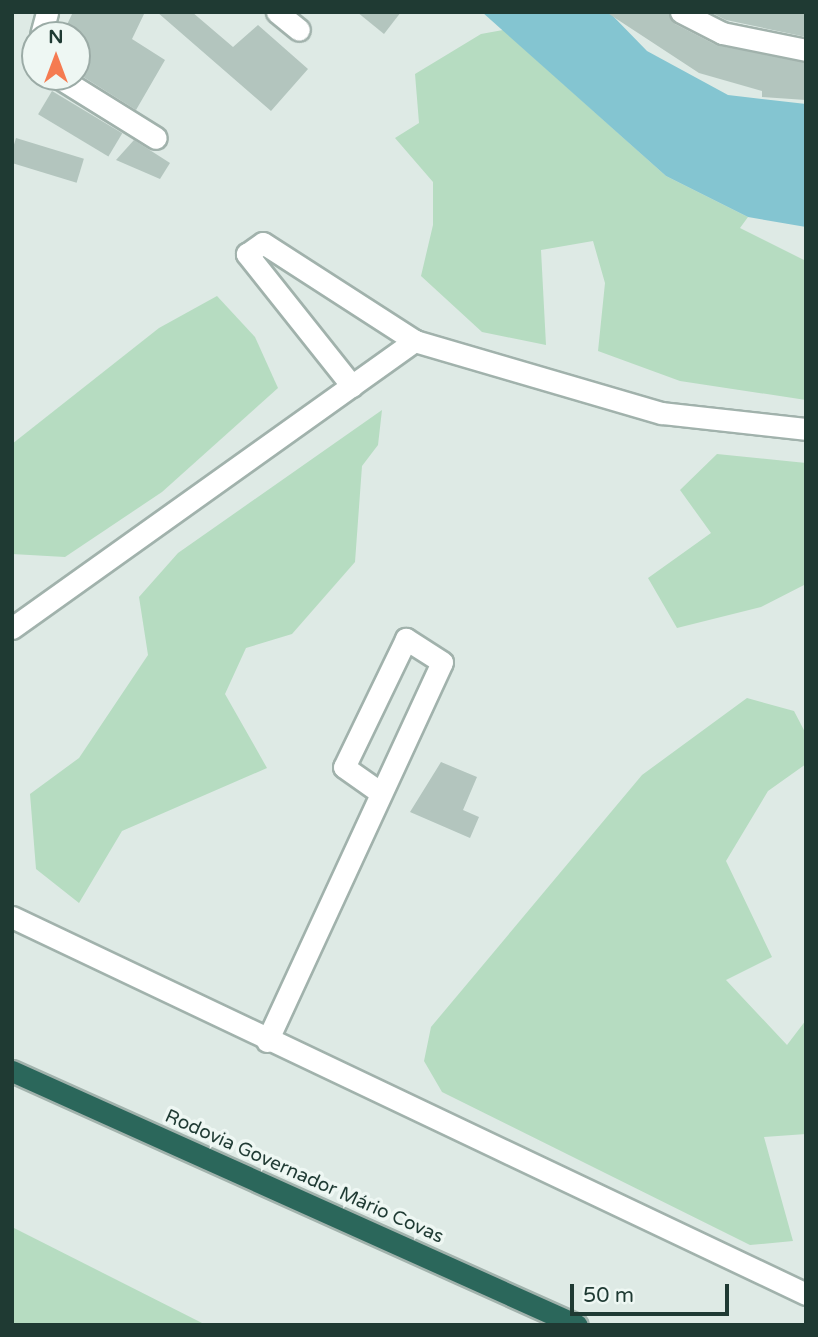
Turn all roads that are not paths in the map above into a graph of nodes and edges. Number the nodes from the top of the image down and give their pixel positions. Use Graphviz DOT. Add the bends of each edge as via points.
graph roads {
  1 [pos="277,12"];
  2 [pos="681,12"];
  3 [pos="299,30"];
  4 [pos="806,50"];
  5 [pos="80,91"];
  6 [pos="156,138"];
  7 [pos="415,341"];
  8 [pos="352,386"];
  9 [pos="806,429"];
  10 [pos="12,628"];
  11 [pos="381,793"];
  12 [pos="12,917"];
  13 [pos="267,1041"];
  14 [pos="12,1071"];
  15 [pos="806,1294"];
  16 [pos="577,1325"];
  1 -- 3 [label="street"];
  2 -- 4 [label="street" via="722,33"];
  5 -- 6 [label="street"];
  7 -- 8 [label="street"];
  7 -- 8 [label="street" via="263,243 247,254"];
  7 -- 9 [label="street" via="662,413"];
  8 -- 10 [label="street"];
  11 -- 11 [label="street" via="442,662 405,639 344,767"];
  11 -- 13 [label="street"];
  12 -- 13 [label="street"];
  13 -- 15 [label="street"];
  14 -- 16 [label="highway, Rodovia Governador Mário Covas"];
}
